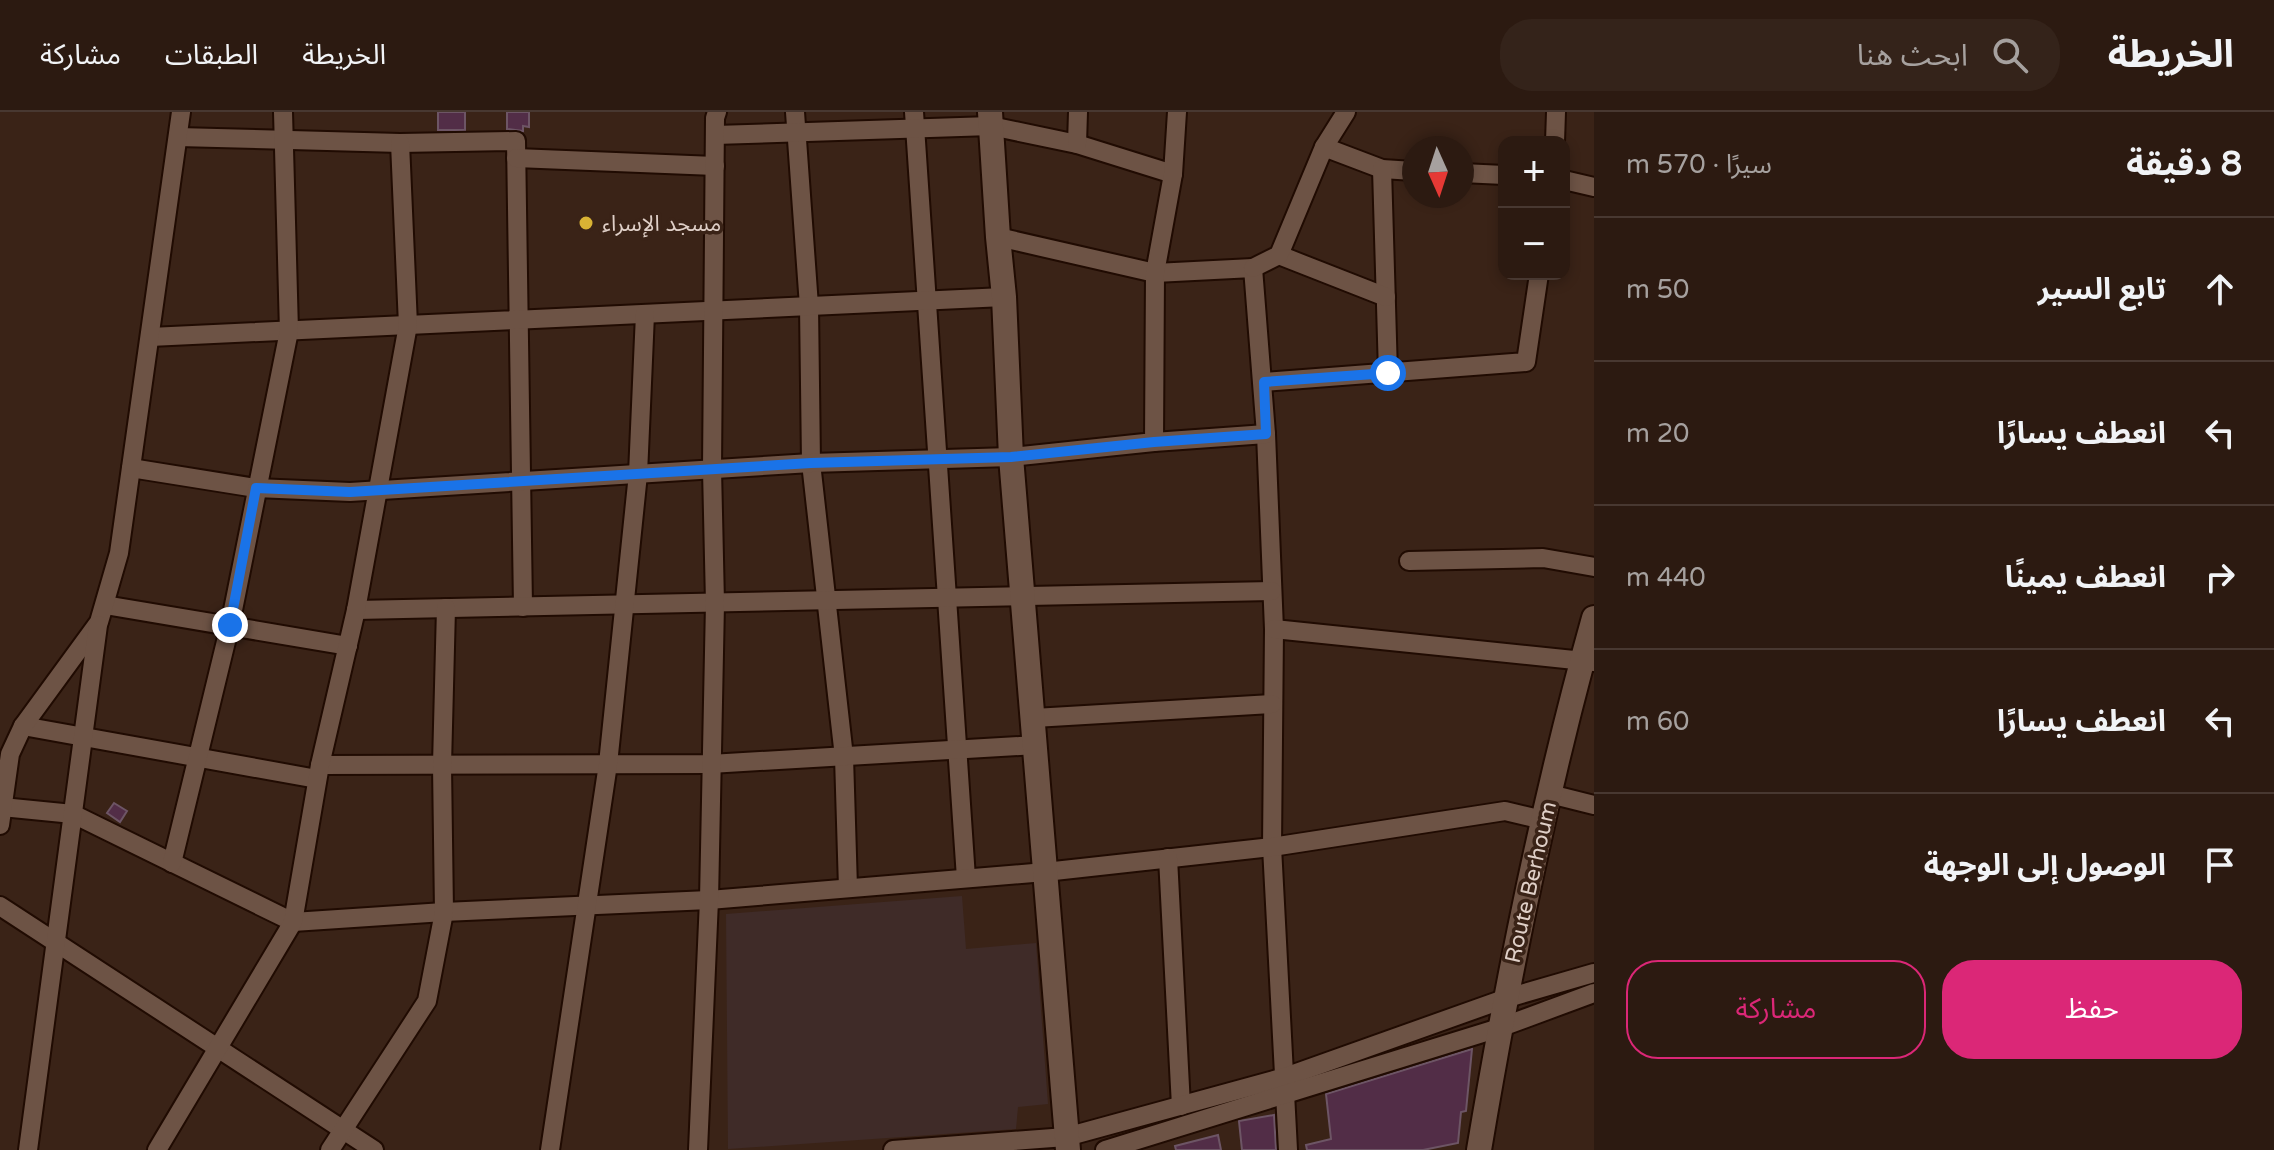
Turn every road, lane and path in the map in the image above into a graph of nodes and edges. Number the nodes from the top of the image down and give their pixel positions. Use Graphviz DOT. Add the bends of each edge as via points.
graph roads {
  1 [pos="181,112"];
  2 [pos="283,112"];
  3 [pos="717,112"];
  4 [pos="795,112"];
  5 [pos="1078,112"];
  6 [pos="1177,112"];
  7 [pos="1346,112"];
  8 [pos="1556,112"];
  9 [pos="991,119"];
  10 [pos="914,120"];
  11 [pos="796,133"];
  12 [pos="715,135"];
  13 [pos="1555,136"];
  14 [pos="178,137"];
  15 [pos="284,139"];
  16 [pos="400,143"];
  17 [pos="1077,144"];
  18 [pos="1324,147"];
  19 [pos="516,158"];
  20 [pos="715,166"];
  21 [pos="1382,169"];
  22 [pos="1402,170"];
  23 [pos="1173,174"];
  24 [pos="1474,174"];
  25 [pos="1498,175"];
  26 [pos="1570,181"];
  27 [pos="1594,187"];
  28 [pos="998,237"];
  29 [pos="1279,255"];
  30 [pos="1253,268"];
  31 [pos="1155,273"];
  32 [pos="1538,280"];
  33 [pos="1004,297"];
  34 [pos="1386,297"];
  35 [pos="927,301"];
  36 [pos="809,306"];
  37 [pos="714,311"];
  38 [pos="645,314"];
  39 [pos="519,320"];
  40 [pos="408,325"];
  41 [pos="289,331"];
  42 [pos="150,337"];
  43 [pos="1388,373"];
  44 [pos="1264,382"];
  45 [pos="1266,434"];
  46 [pos="1154,442"];
  47 [pos="1011,457"];
  48 [pos="938,459"];
  49 [pos="811,463"];
  50 [pos="131,468"];
  51 [pos="712,469"];
  52 [pos="638,474"];
  53 [pos="519,481"];
  54 [pos="256,488"];
  55 [pos="380,491"];
  56 [pos="1409,561"];
  57 [pos="1594,567"];
  58 [pos="1272,591"];
  59 [pos="1024,597"];
  60 [pos="947,598"];
  61 [pos="829,600"];
  62 [pos="715,603"];
  63 [pos="625,605"];
  64 [pos="523,607"];
  65 [pos="446,608"];
  66 [pos="356,610"];
  67 [pos="102,614"];
  68 [pos="1594,618"];
  69 [pos="230,625"];
  70 [pos="1274,629"];
  71 [pos="348,646"];
  72 [pos="1588,661"];
  73 [pos="1272,704"];
  74 [pos="1034,718"];
  75 [pos="23,726"];
  76 [pos="84,737"];
  77 [pos="1036,745"];
  78 [pos="957,750"];
  79 [pos="844,757"];
  80 [pos="198,758"];
  81 [pos="608,764"];
  82 [pos="710,764"];
  83 [pos="442,765"];
  84 [pos="318,772"];
  85 [pos="1550,794"];
  86 [pos="1594,805"];
  87 [pos="73,814"];
  88 [pos="1,816"];
  89 [pos="1543,820"];
  90 [pos="1272,847"];
  91 [pos="1168,858"];
  92 [pos="172,863"];
  93 [pos="1045,872"];
  94 [pos="966,878"];
  95 [pos="848,888"];
  96 [pos="709,900"];
  97 [pos="0,906"];
  98 [pos="588,907"];
  99 [pos="444,912"];
  100 [pos="293,922"];
  101 [pos="56,942"];
  102 [pos="1594,973"];
  103 [pos="1594,993"];
  104 [pos="1504,999"];
  105 [pos="1499,1028"];
  106 [pos="219,1049"];
  107 [pos="1286,1086"];
  108 [pos="1181,1106"];
  109 [pos="344,1131"];
  110 [pos="1067,1144"];
  111 [pos="28,1150"];
  112 [pos="157,1150"];
  113 [pos="330,1150"];
  114 [pos="374,1150"];
  115 [pos="550,1150"];
  116 [pos="698,1150"];
  117 [pos="893,1150"];
  118 [pos="1105,1150"];
  119 [pos="1288,1150"];
  120 [pos="1479,1150"];
  1 -- 14 [label="street"];
  2 -- 15 [label="street"];
  3 -- 12 [label="street"];
  4 -- 11 [label="street"];
  5 -- 17 [label="street"];
  6 -- 23 [label="street"];
  7 -- 18 [label="street"];
  8 -- 13 [label="street"];
  9 -- 10 [label="street"];
  9 -- 17 [label="street"];
  9 -- 28 [label="street"];
  10 -- 11 [label="street"];
  10 -- 35 [label="street"];
  11 -- 12 [label="street"];
  11 -- 36 [label="street"];
  12 -- 20 [label="street"];
  14 -- 15 [label="street"];
  14 -- 42 [label="street"];
  15 -- 16 [label="street"];
  15 -- 41 [label="street"];
  16 -- 19 [label="street" via="516,141"];
  16 -- 40 [label="street"];
  17 -- 23 [label="street"];
  18 -- 21 [label="street"];
  18 -- 29 [label="street"];
  19 -- 20 [label="street"];
  19 -- 39 [label="street"];
  20 -- 37 [label="street"];
  21 -- 22 [label="street"];
  21 -- 34 [label="street"];
  23 -- 31 [label="street"];
  24 -- 25 [label="street"];
  26 -- 27 [label="street"];
  28 -- 31 [label="street"];
  28 -- 33 [label="street"];
  29 -- 30 [label="street"];
  29 -- 34 [label="street"];
  30 -- 31 [label="street"];
  30 -- 44 [label="street"];
  31 -- 46 [label="street"];
  32 -- 43 [label="street" via="1526,362"];
  33 -- 35 [label="street"];
  33 -- 47 [label="street"];
  34 -- 43 [label="street"];
  35 -- 36 [label="street"];
  35 -- 48 [label="street"];
  36 -- 37 [label="street"];
  36 -- 49 [label="street"];
  37 -- 38 [label="street"];
  37 -- 51 [label="street"];
  38 -- 39 [label="street"];
  38 -- 52 [label="street"];
  39 -- 40 [label="street"];
  39 -- 53 [label="street"];
  40 -- 41 [label="street"];
  40 -- 55 [label="street"];
  41 -- 42 [label="street"];
  41 -- 54 [label="street"];
  42 -- 50 [label="street"];
  43 -- 44 [label="street"];
  44 -- 45 [label="street"];
  45 -- 46 [label="street"];
  45 -- 58 [label="street"];
  46 -- 47 [label="street"];
  47 -- 48 [label="street"];
  47 -- 59 [label="street"];
  48 -- 49 [label="street"];
  48 -- 60 [label="street"];
  49 -- 51 [label="street"];
  49 -- 61 [label="street"];
  50 -- 54 [label="street"];
  50 -- 67 [label="street" via="119,553"];
  51 -- 52 [label="street"];
  51 -- 62 [label="street"];
  52 -- 53 [label="street"];
  52 -- 63 [label="street"];
  53 -- 55 [label="street"];
  53 -- 64 [label="street"];
  54 -- 55 [label="street"];
  54 -- 69 [label="street"];
  55 -- 66 [label="street"];
  56 -- 57 [label="street" via="1543,558"];
  58 -- 59 [label="street"];
  58 -- 70 [label="street"];
  59 -- 60 [label="street"];
  59 -- 74 [label="street"];
  60 -- 61 [label="street"];
  60 -- 78 [label="street"];
  61 -- 62 [label="street"];
  61 -- 79 [label="street"];
  62 -- 63 [label="street"];
  62 -- 82 [label="street"];
  63 -- 64 [label="street"];
  63 -- 81 [label="street"];
  64 -- 65 [label="street"];
  65 -- 66 [label="street"];
  65 -- 83 [label="street"];
  66 -- 71 [label="street"];
  67 -- 69 [label="street"];
  67 -- 75 [label="street"];
  67 -- 76 [label="street"];
  68 -- 72 [label="street, Route Berhoum"];
  69 -- 71 [label="street"];
  69 -- 80 [label="street"];
  70 -- 72 [label="street"];
  70 -- 73 [label="street"];
  71 -- 84 [label="street"];
  72 -- 85 [label="street, Route Berhoum"];
  73 -- 74 [label="street"];
  73 -- 90 [label="street"];
  74 -- 77 [label="street"];
  75 -- 76 [label="street"];
  75 -- 88 [label="street" via="10,754"];
  76 -- 80 [label="street"];
  76 -- 87 [label="street"];
  77 -- 78 [label="street"];
  77 -- 93 [label="street"];
  78 -- 79 [label="street"];
  78 -- 94 [label="street"];
  79 -- 82 [label="street"];
  79 -- 95 [label="street"];
  80 -- 84 [label="street"];
  80 -- 92 [label="street"];
  81 -- 82 [label="street"];
  81 -- 83 [label="street"];
  81 -- 98 [label="street"];
  82 -- 96 [label="street"];
  83 -- 84 [label="street"];
  83 -- 99 [label="street"];
  84 -- 100 [label="street"];
  85 -- 86 [label="street"];
  85 -- 89 [label="street, Route Berhoum"];
  87 -- 88 [label="street"];
  87 -- 92 [label="street"];
  87 -- 101 [label="street"];
  89 -- 90 [label="street" via="1505,811"];
  89 -- 104 [label="street, Route Berhoum"];
  90 -- 91 [label="street"];
  90 -- 107 [label="street"];
  91 -- 93 [label="street"];
  91 -- 108 [label="street"];
  92 -- 100 [label="street"];
  93 -- 94 [label="street"];
  93 -- 110 [label="street"];
  94 -- 95 [label="street"];
  95 -- 96 [label="street"];
  96 -- 98 [label="street"];
  96 -- 116 [label="street"];
  97 -- 101 [label="street"];
  98 -- 99 [label="street"];
  98 -- 115 [label="street"];
  99 -- 100 [label="street"];
  99 -- 109 [label="street" via="427,1001"];
  100 -- 106 [label="street"];
  101 -- 106 [label="street"];
  101 -- 111 [label="street"];
  102 -- 104 [label="street"];
  103 -- 105 [label="street"];
  104 -- 105 [label="street, Route Berhoum"];
  104 -- 107 [label="street"];
  105 -- 107 [label="street"];
  105 -- 120 [label="street, Route Berhoum"];
  106 -- 109 [label="street"];
  106 -- 112 [label="street"];
  107 -- 108 [label="street"];
  107 -- 118 [label="street"];
  107 -- 119 [label="street"];
  108 -- 110 [label="street"];
  109 -- 113 [label="street"];
  109 -- 114 [label="street"];
  110 -- 117 [label="street"];
}
